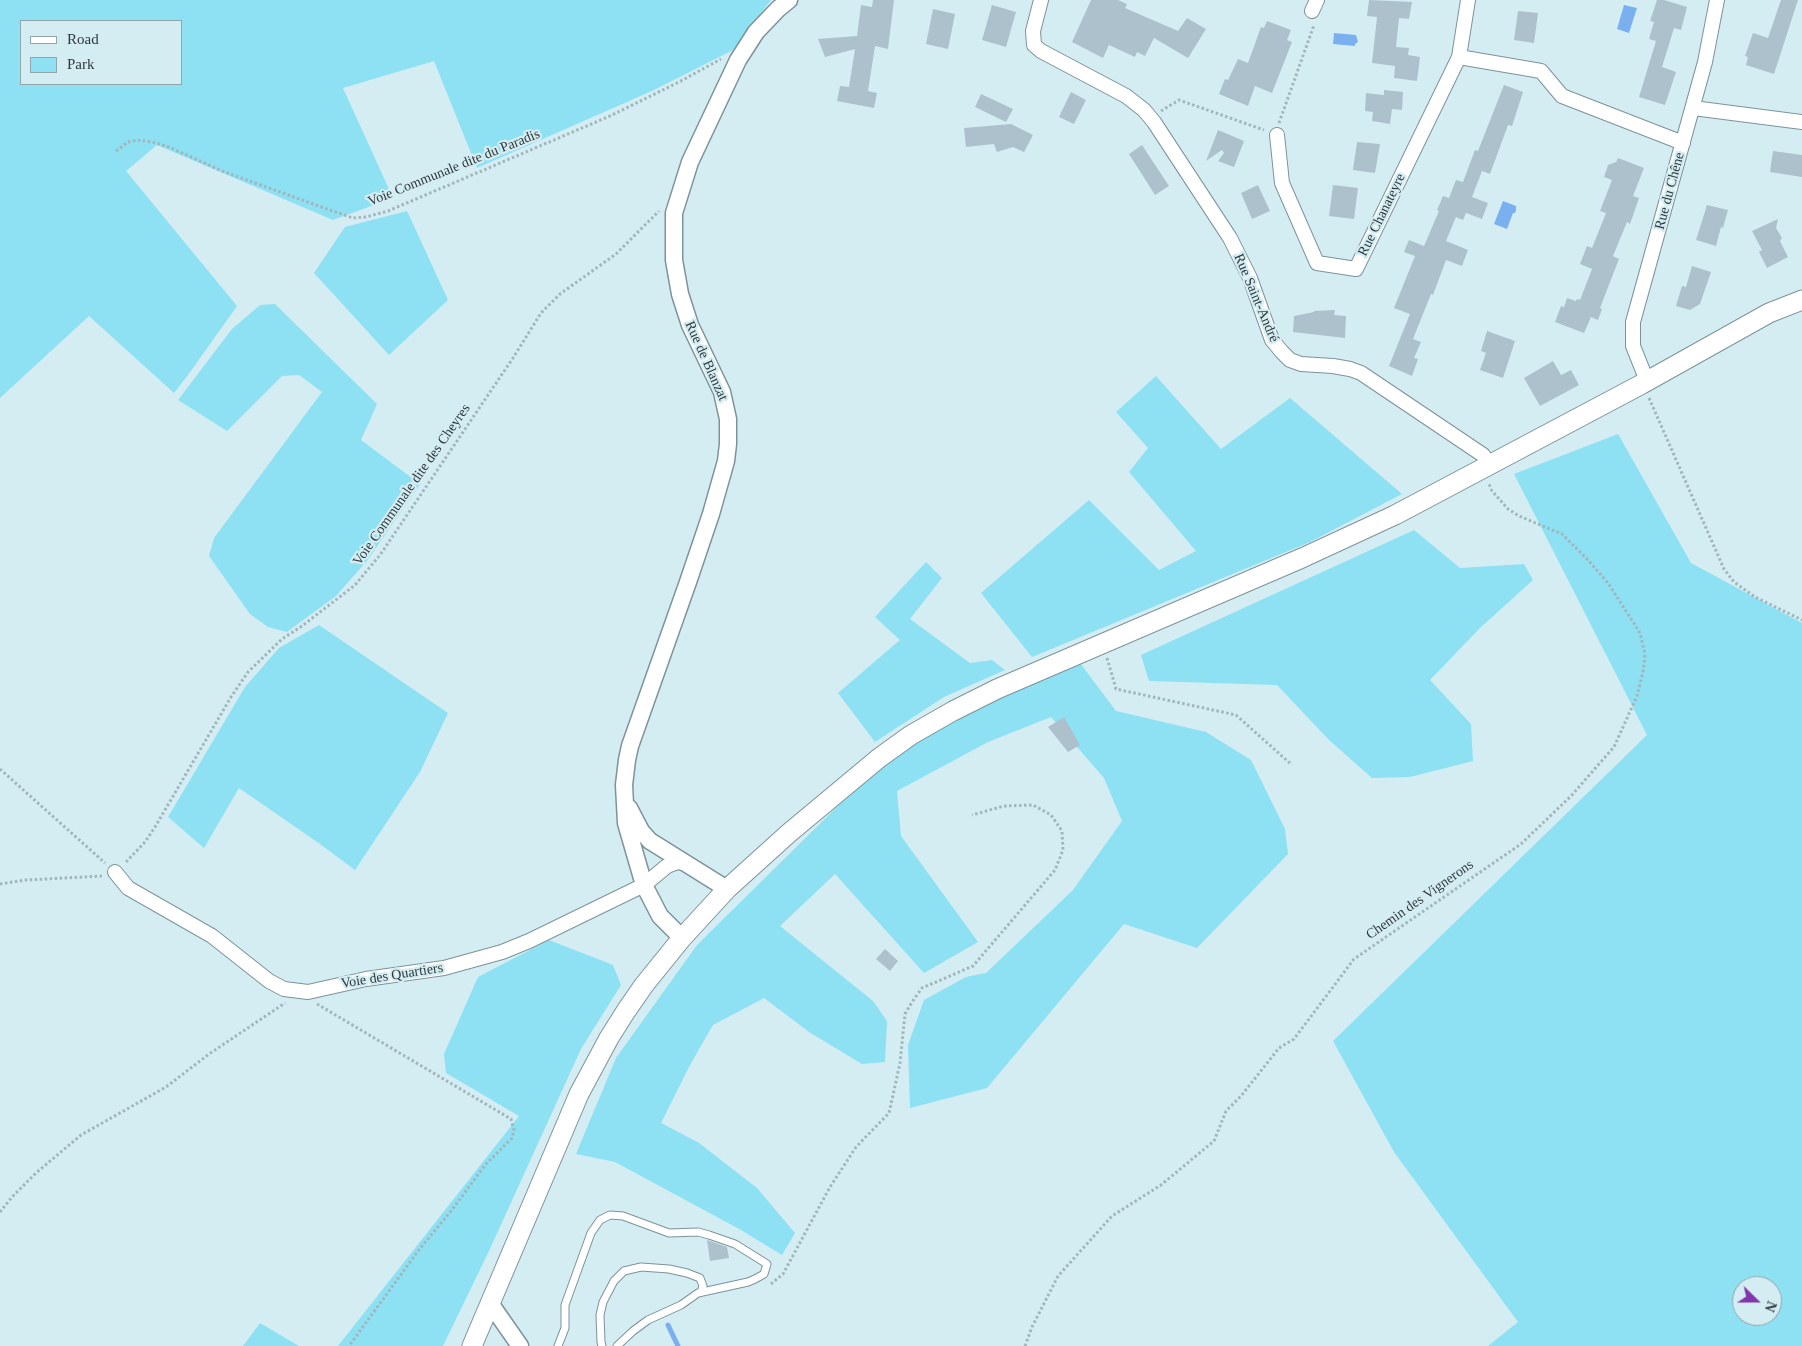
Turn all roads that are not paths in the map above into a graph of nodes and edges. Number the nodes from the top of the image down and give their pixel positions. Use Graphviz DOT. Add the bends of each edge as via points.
graph roads {
  1 [pos="789,0"];
  2 [pos="1041,0"];
  3 [pos="1468,0"];
  4 [pos="1717,0"];
  5 [pos="1459,57"];
  6 [pos="1693,108"];
  7 [pos="1802,122"];
  8 [pos="1277,135"];
  9 [pos="1683,143"];
  10 [pos="1802,300"];
  11 [pos="1645,382"];
  12 [pos="1487,468"];
  13 [pos="625,799"];
  14 [pos="684,863"];
  15 [pos="115,872"];
  16 [pos="644,885"];
  17 [pos="727,889"];
  18 [pos="682,938"];
  19 [pos="700,1292"];
  20 [pos="490,1303"];
  21 [pos="472,1346"];
  22 [pos="520,1346"];
  23 [pos="558,1346"];
  24 [pos="602,1346"];
  25 [pos="617,1346"];
  1 -- 13 [label="street, Rue de Blanzat" via="756,32 738,60 690,162 676,205 673,223 676,278 684,312 726,406 729,433 726,461 688,582 630,746"];
  2 -- 12 [label="street, Rue Saint-André" via="1033,31 1034,45 1131,99 1151,118 1230,238 1250,278 1272,340 1285,356 1301,364 1333,366 1361,373 1483,455"];
  3 -- 5 [label="street, Rue Chanateyre"];
  4 -- 6 [label="street, Rue du Chêne"];
  5 -- 8 [label="street, Rue Chanateyre" via="1356,269 1317,263 1282,182"];
  5 -- 9 [label="street" via="1541,71 1562,96"];
  6 -- 7 [label="street"];
  6 -- 9 [label="street, Rue du Chêne"];
  9 -- 11 [label="street, Rue du Chêne" via="1634,322 1633,346"];
  10 -- 11 [label="main road" via="1769,313"];
  11 -- 12 [label="main road"];
  12 -- 17 [label="main road" via="1302,558 996,689 953,711 879,758"];
  13 -- 14 [label="street, Rue de Blanzat" via="650,841"];
  13 -- 16 [label="street, Rue de Blanzat" via="626,823"];
  14 -- 16 [label="street, Voie des Quartiers" via="667,866"];
  14 -- 17 [label="street, Rue de Blanzat"];
  15 -- 16 [label="street, Voie des Quartiers" via="128,888 212,936 269,982 303,994 484,958 529,941"];
  16 -- 18 [label="street, Rue de Blanzat" via="660,916"];
  17 -- 18 [label="main road"];
  18 -- 20 [label="main road" via="626,1011 579,1094"];
  19 -- 23 [label="lane" via="748,1282 764,1274 767,1264 735,1244 709,1235 669,1233 623,1216 610,1215 600,1220 591,1233 565,1305 565,1328"];
  19 -- 24 [label="lane" via="703,1286 700,1278 687,1273 641,1267 624,1272 614,1281 603,1302 600,1315"];
  19 -- 25 [label="lane" via="648,1320"];
  20 -- 21 [label="main road"];
  20 -- 22 [label="street"];
}
